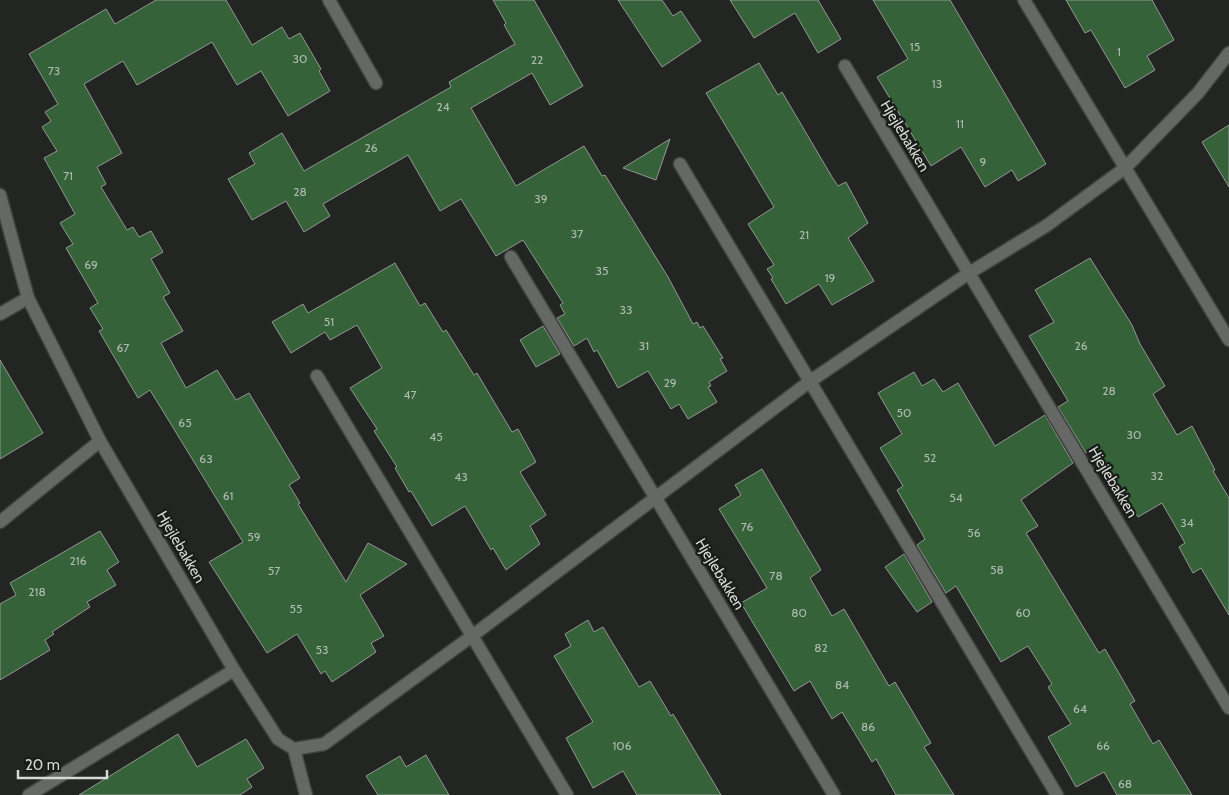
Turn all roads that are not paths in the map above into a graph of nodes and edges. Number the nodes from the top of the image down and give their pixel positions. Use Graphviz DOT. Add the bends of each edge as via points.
graph roads {
  1 [pos="329,0"];
  2 [pos="1024,0"];
  3 [pos="1229,53"];
  4 [pos="845,66"];
  5 [pos="376,83"];
  6 [pos="680,164"];
  7 [pos="1125,168"];
  8 [pos="0,195"];
  9 [pos="511,257"];
  10 [pos="969,273"];
  11 [pos="28,298"];
  12 [pos="0,314"];
  13 [pos="1229,340"];
  14 [pos="317,376"];
  15 [pos="809,382"];
  16 [pos="100,441"];
  17 [pos="656,497"];
  18 [pos="0,522"];
  19 [pos="472,636"];
  20 [pos="234,670"];
  21 [pos="1229,708"];
  22 [pos="294,749"];
  23 [pos="29,795"];
  24 [pos="306,795"];
  25 [pos="568,795"];
  26 [pos="834,795"];
  27 [pos="1058,795"];
  1 -- 5 [label="street"];
  2 -- 7 [label="street"];
  3 -- 7 [label="street" via="1198,92"];
  4 -- 10 [label="street, Hjejlebakken"];
  6 -- 15 [label="street"];
  7 -- 10 [label="street" via="1046,226"];
  7 -- 13 [label="street"];
  8 -- 11 [label="street, Hjejlebakken"];
  9 -- 17 [label="street, Hjejlebakken"];
  10 -- 15 [label="street"];
  10 -- 21 [label="street, Hjejlebakken"];
  11 -- 12 [label="street"];
  11 -- 16 [label="street, Hjejlebakken"];
  14 -- 19 [label="street"];
  15 -- 17 [label="street"];
  15 -- 27 [label="street"];
  16 -- 18 [label="street"];
  16 -- 20 [label="street, Hjejlebakken"];
  17 -- 19 [label="street"];
  17 -- 26 [label="street, Hjejlebakken"];
  19 -- 22 [label="street" via="324,744"];
  19 -- 25 [label="street"];
  20 -- 22 [label="street, Hjejlebakken" via="278,739"];
  20 -- 23 [label="street"];
  22 -- 24 [label="street"];
}
